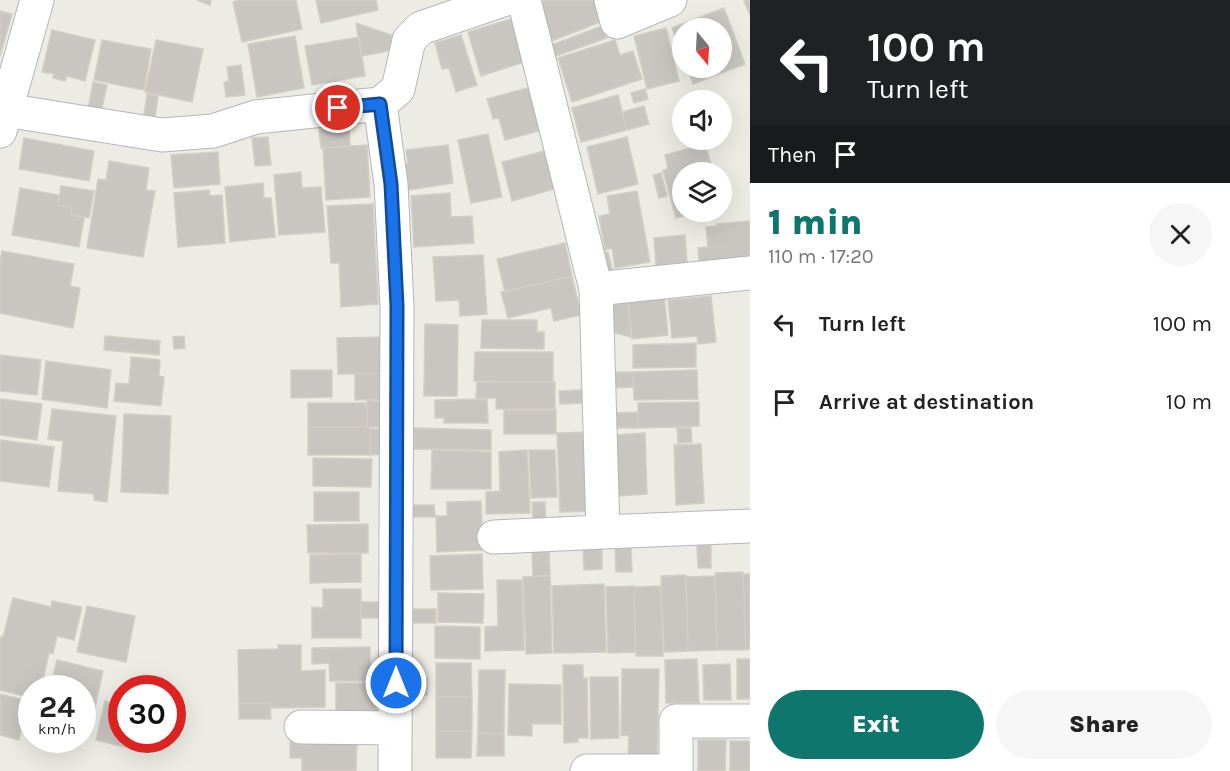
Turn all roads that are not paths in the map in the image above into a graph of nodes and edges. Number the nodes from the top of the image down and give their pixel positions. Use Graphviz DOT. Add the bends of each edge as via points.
graph roads {
  1 [pos="37,0"];
  2 [pos="503,0"];
  3 [pos="524,0"];
  4 [pos="611,0"];
  5 [pos="670,0"];
  6 [pos="380,104"];
  7 [pos="2,121"];
  8 [pos="750,273"];
  9 [pos="596,289"];
  10 [pos="750,526"];
  11 [pos="603,531"];
  12 [pos="494,537"];
  13 [pos="750,721"];
  14 [pos="301,727"];
  15 [pos="395,728"];
  16 [pos="395,771"];
  17 [pos="587,771"];
  1 -- 7 [label="street"];
  2 -- 6 [label="street" via="421,28 410,40 398,89"];
  3 -- 9 [label="street"];
  4 -- 5 [label="street" via="617,22"];
  6 -- 7 [label="street" via="256,117 213,131 162,135"];
  6 -- 15 [label="street" via="391,184 397,306"];
  8 -- 9 [label="street"];
  9 -- 11 [label="street"];
  10 -- 11 [label="street"];
  11 -- 12 [label="street"];
  13 -- 17 [label="street" via="676,721 676,771"];
  14 -- 15 [label="street"];
  15 -- 16 [label="street"];
}
